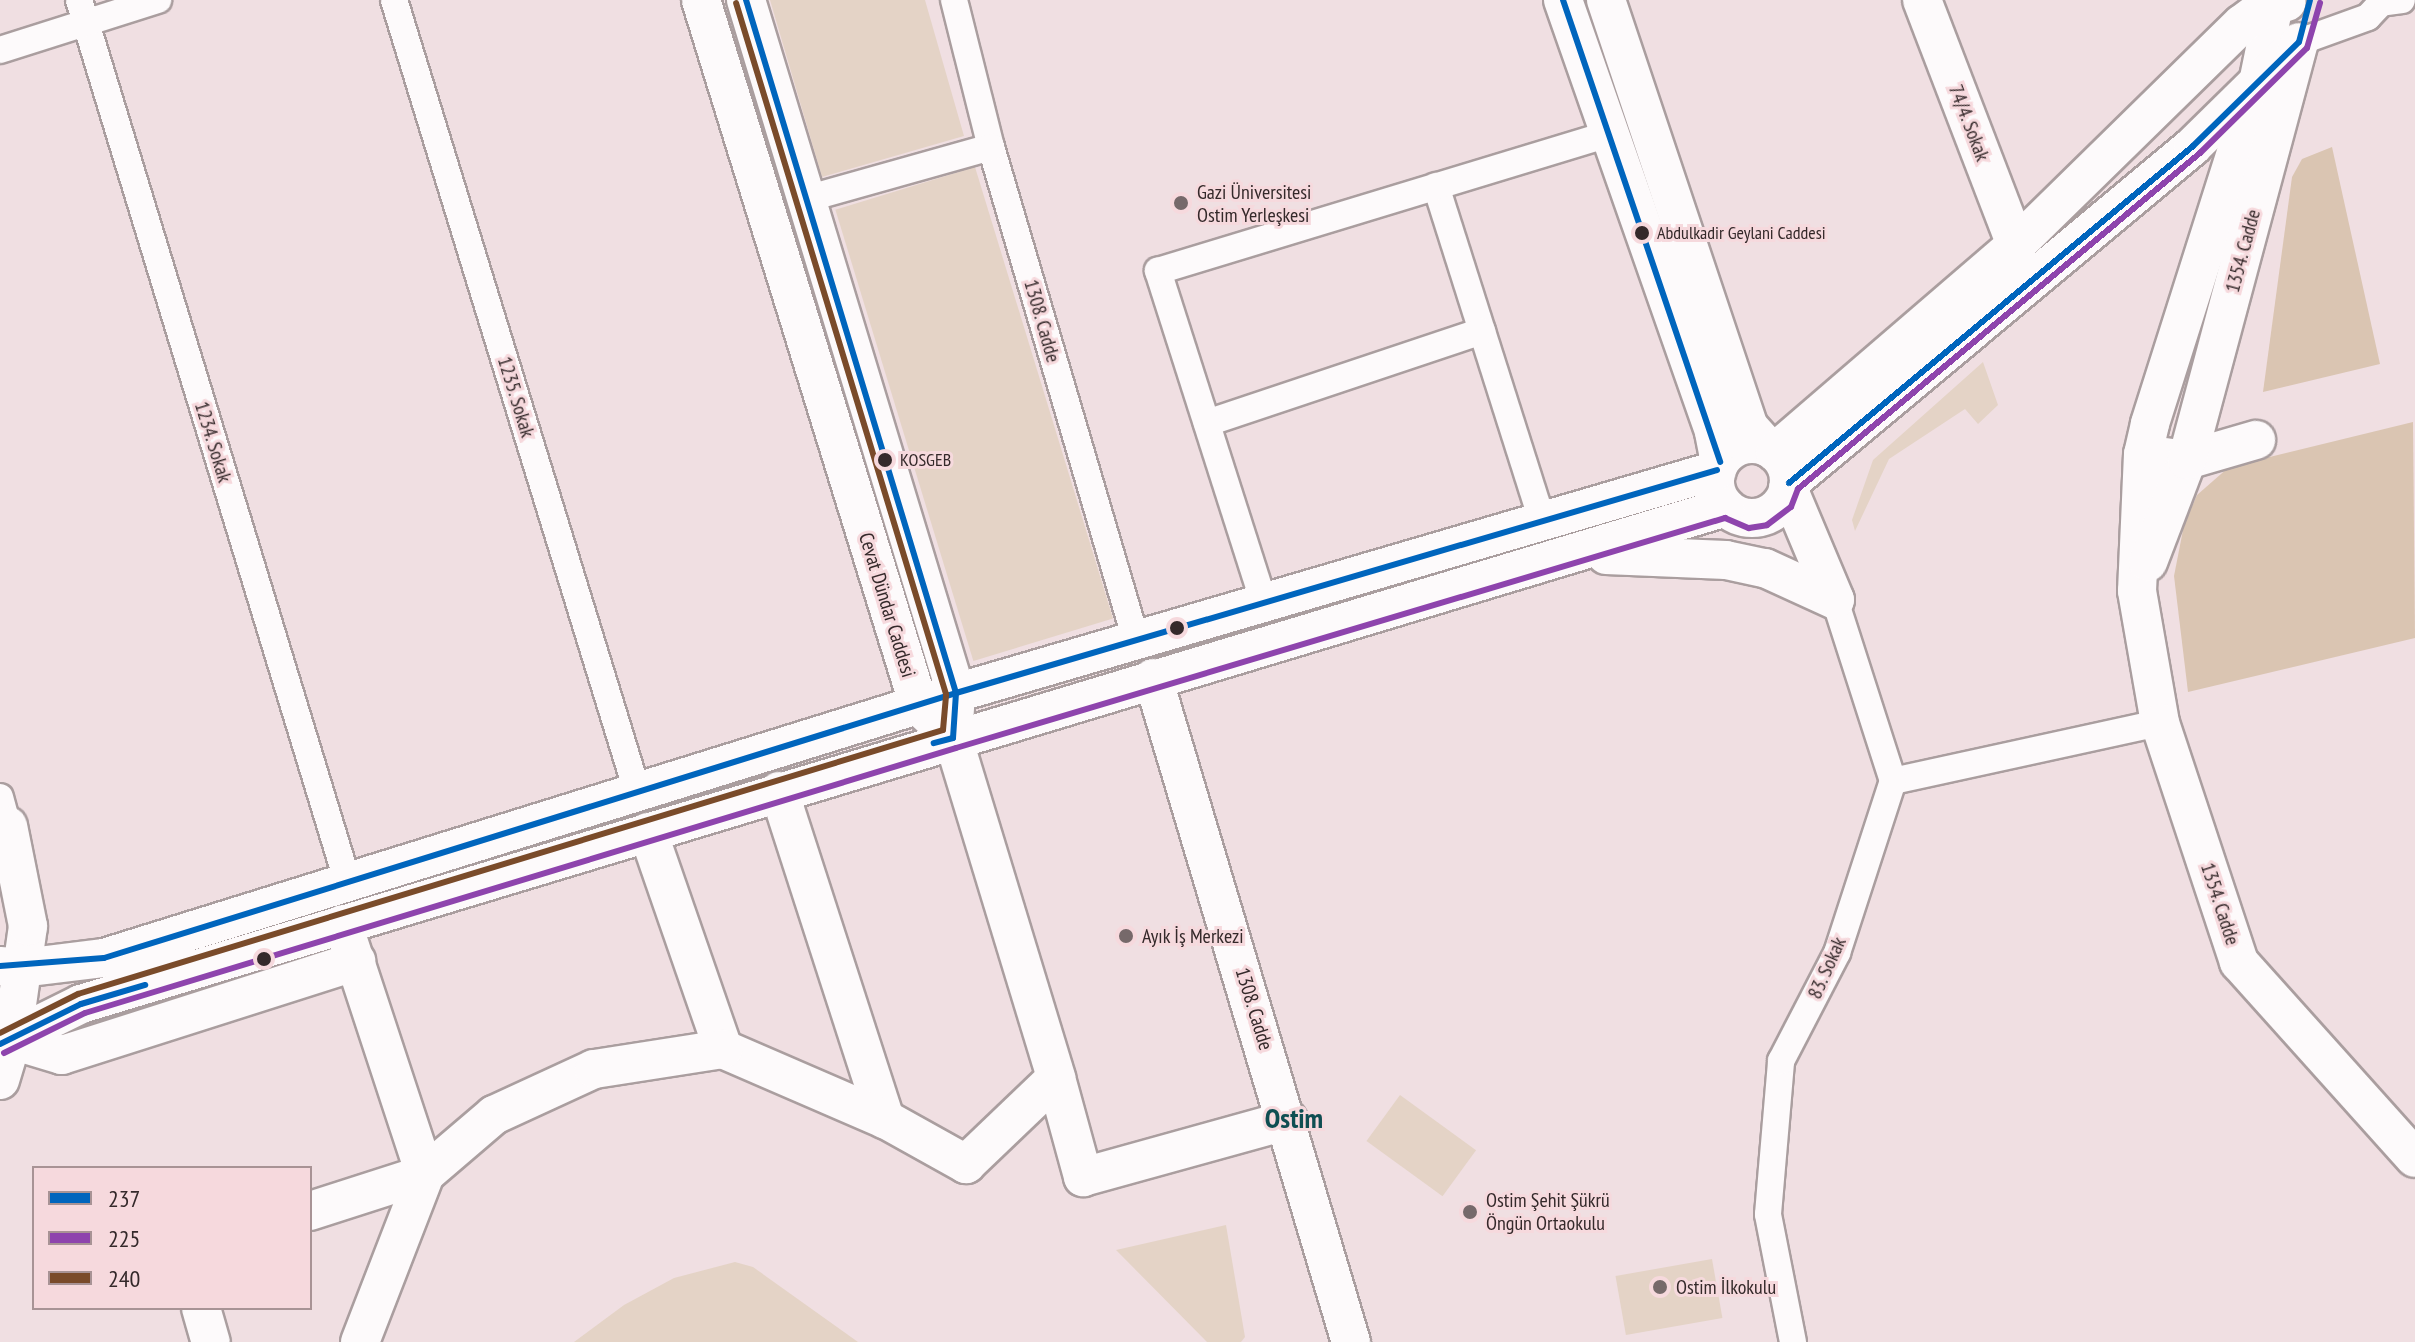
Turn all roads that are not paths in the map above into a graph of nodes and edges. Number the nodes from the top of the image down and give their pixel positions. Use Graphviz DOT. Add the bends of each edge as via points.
graph roads {
  1 [pos="158,0"];
  2 [pos="394,0"];
  3 [pos="701,0"];
  4 [pos="746,0"];
  5 [pos="954,0"];
  6 [pos="1563,0"];
  7 [pos="1606,0"];
  8 [pos="1922,0"];
  9 [pos="2288,1"];
  10 [pos="2386,1"];
  11 [pos="82,11"];
  12 [pos="2299,42"];
  13 [pos="0,50"];
  14 [pos="2258,83"];
  15 [pos="1611,133"];
  16 [pos="991,147"];
  17 [pos="2156,177"];
  18 [pos="1436,186"];
  19 [pos="806,199"];
  20 [pos="2215,206"];
  21 [pos="2016,245"];
  22 [pos="1482,331"];
  23 [pos="2155,409"];
  24 [pos="2199,416"];
  25 [pos="1207,423"];
  26 [pos="2143,454"];
  27 [pos="2187,460"];
  28 [pos="1718,466"];
  29 [pos="1780,467"];
  30 [pos="1732,511"];
  31 [pos="1542,521"];
  32 [pos="1562,555"];
  33 [pos="2137,591"];
  34 [pos="1835,600"];
  35 [pos="1264,603"];
  36 [pos="1136,640"];
  37 [pos="1153,678"];
  38 [pos="956,693"];
  39 [pos="919,706"];
  40 [pos="2160,723"];
  41 [pos="953,738"];
  42 [pos="1893,781"];
  43 [pos="779,791"];
  44 [pos="638,794"];
  45 [pos="3,823"];
  46 [pos="648,832"];
  47 [pos="348,883"];
  48 [pos="343,924"];
  49 [pos="356,961"];
  50 [pos="11,967"];
  51 [pos="6,1042"];
  52 [pos="723,1049"];
  53 [pos="1056,1078"];
  54 [pos="0,1080"];
  55 [pos="885,1119"];
  56 [pos="1288,1120"];
  57 [pos="2415,1158"];
  58 [pos="425,1174"];
  59 [pos="312,1210"];
  60 [pos="202,1310"];
  61 [pos="211,1342"];
  62 [pos="360,1342"];
  63 [pos="1351,1342"];
  64 [pos="1793,1342"];
  1 -- 11 [label="street"];
  2 -- 44 [label="street, 1235. Sokak"];
  3 -- 39 [label="main road, Cevat Dündar Caddesi"];
  4 -- 19 [label="main road, Cevat Dündar Caddesi"];
  5 -- 16 [label="street, 1308. Cadde"];
  6 -- 15 [label="main road"];
  7 -- 29 [label="main road" via="1749,427"];
  8 -- 21 [label="main road, 74/4. Sokak"];
  9 -- 12 [label="main road, 1354. Cadde"];
  9 -- 14 [label="main road, 1354. Cadde"];
  9 -- 21 [label="main road" via="2242,24"];
  10 -- 12 [label="street" via="2368,17"];
  11 -- 13 [label="street"];
  11 -- 47 [label="street, 1234. Sokak"];
  12 -- 14 [label="main road"];
  12 -- 24 [label="main road, 1354. Cadde"];
  14 -- 17 [label="main road"];
  14 -- 20 [label="main road, 1354. Cadde"];
  15 -- 18 [label="street"];
  15 -- 28 [label="main road"];
  16 -- 19 [label="street"];
  16 -- 36 [label="street, 1308. Cadde"];
  17 -- 20 [label="main road" via="2184,178"];
  17 -- 29 [label="main road"];
  18 -- 22 [label="street"];
  18 -- 25 [label="street" via="1158,271"];
  19 -- 38 [label="main road, Cevat Dündar Caddesi"];
  20 -- 23 [label="main road, 1354. Cadde"];
  21 -- 29 [label="main road"];
  22 -- 25 [label="street"];
  22 -- 31 [label="street"];
  23 -- 24 [label="main road"];
  23 -- 26 [label="main road, 1354. Cadde"];
  24 -- 27 [label="main road, 1354. Cadde"];
  24 -- 27 [label="main road" via="2256,440"];
  25 -- 35 [label="street"];
  26 -- 27 [label="main road"];
  26 -- 33 [label="main road, 1354. Cadde"];
  27 -- 33 [label="main road, 1354. Cadde"];
  28 -- 29 [label="main road" via="1735,448"];
  28 -- 30 [label="main road" via="1718,497"];
  28 -- 31 [label="main road"];
  29 -- 30 [label="main road" via="1774,510 1750,518"];
  29 -- 34 [label="main road"];
  30 -- 32 [label="main road"];
  30 -- 34 [label="main road"];
  31 -- 35 [label="main road"];
  32 -- 34 [label="main road" via="1726,560 1765,568"];
  32 -- 37 [label="main road"];
  33 -- 40 [label="main road, 1354. Cadde"];
  34 -- 42 [label="street"];
  35 -- 36 [label="main road"];
  36 -- 38 [label="main road"];
  37 -- 41 [label="main road"];
  37 -- 56 [label="main road, 1308. Cadde"];
  38 -- 39 [label="main road"];
  38 -- 41 [label="main road, Cevat Dündar Caddesi"];
  39 -- 41 [label="main road, Cevat Dündar Caddesi"];
  39 -- 44 [label="main road"];
  40 -- 42 [label="street"];
  40 -- 57 [label="main road, 1354. Cadde" via="2239,962"];
  41 -- 43 [label="main road"];
  41 -- 53 [label="main road"];
  42 -- 64 [label="street, 83. Sokak" via="1837,953 1781,1061 1768,1214"];
  43 -- 46 [label="main road"];
  43 -- 55 [label="main road"];
  44 -- 47 [label="main road"];
  45 -- 50 [label="main road" via="28,926"];
  46 -- 48 [label="main road"];
  46 -- 52 [label="main road"];
  47 -- 50 [label="main road" via="104,958"];
  48 -- 49 [label="main road"];
  48 -- 51 [label="main road" via="81,1004"];
  49 -- 51 [label="main road" via="62,1055"];
  49 -- 58 [label="main road"];
  50 -- 51 [label="main road"];
  51 -- 54 [label="main road"];
  52 -- 55 [label="main road"];
  52 -- 58 [label="main road" via="594,1069 494,1115"];
  53 -- 55 [label="main road" via="966,1164"];
  53 -- 56 [label="main road" via="1083,1177"];
  56 -- 63 [label="main road, 1308. Cadde"];
  58 -- 59 [label="main road"];
  58 -- 62 [label="main road"];
  60 -- 61 [label="main road"];
}
